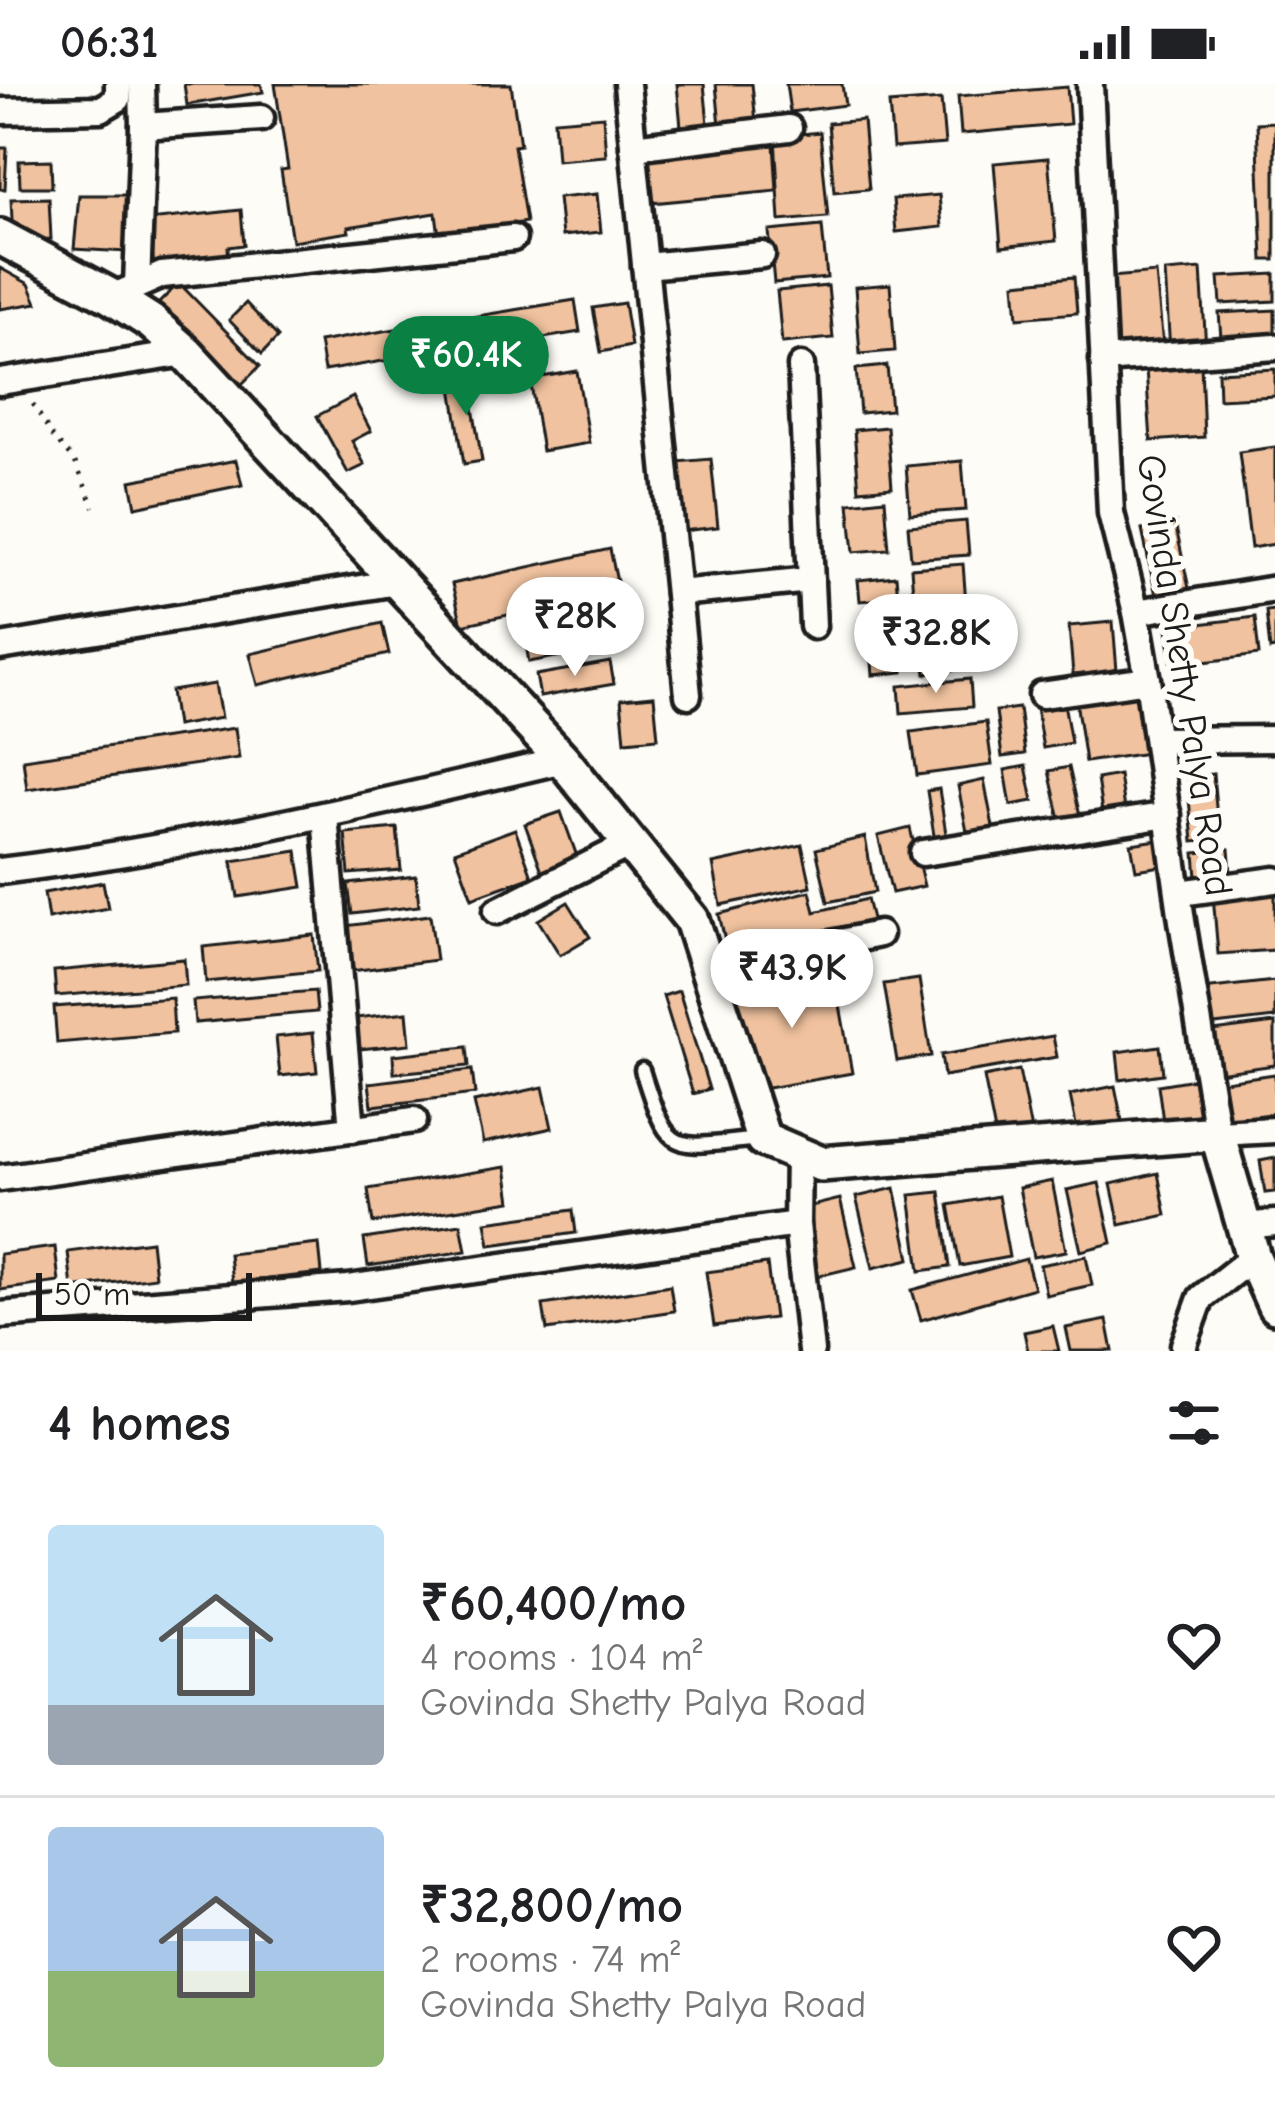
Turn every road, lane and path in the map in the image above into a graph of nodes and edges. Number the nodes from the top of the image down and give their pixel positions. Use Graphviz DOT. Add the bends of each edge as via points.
graph roads {
  1 [pos="118,84"];
  2 [pos="142,84"];
  3 [pos="627,84"];
  4 [pos="1090,84"];
  5 [pos="0,111"];
  6 [pos="261,118"];
  7 [pos="143,127"];
  8 [pos="789,128"];
  9 [pos="633,146"];
  10 [pos="0,237"];
  11 [pos="513,238"];
  12 [pos="762,255"];
  13 [pos="645,266"];
  14 [pos="124,291"];
  15 [pos="1275,347"];
  16 [pos="186,353"];
  17 [pos="1103,360"];
  18 [pos="801,366"];
  19 [pos="9,380"];
  20 [pos="94,507"];
  21 [pos="811,580"];
  22 [pos="397,582"];
  23 [pos="1275,589"];
  24 [pos="678,593"];
  25 [pos="1136,612"];
  26 [pos="813,626"];
  27 [pos="0,647"];
  28 [pos="1148,680"];
  29 [pos="688,695"];
  30 [pos="1042,695"];
  31 [pos="1275,739"];
  32 [pos="1156,740"];
  33 [pos="563,760"];
  34 [pos="1168,815"];
  35 [pos="325,816"];
  36 [pos="630,844"];
  37 [pos="923,853"];
  38 [pos="0,871"];
  39 [pos="1275,880"];
  40 [pos="1180,893"];
  41 [pos="497,911"];
  42 [pos="879,934"];
  43 [pos="708,970"];
  44 [pos="642,1070"];
  45 [pos="414,1120"];
  46 [pos="352,1129"];
  47 [pos="1275,1130"];
  48 [pos="1217,1133"];
  49 [pos="763,1139"];
  50 [pos="798,1155"];
  51 [pos="0,1178"];
  52 [pos="796,1224"];
  53 [pos="1258,1235"];
  54 [pos="1275,1306"];
  55 [pos="0,1315"];
  56 [pos="811,1351"];
  57 [pos="1184,1351"];
  1 -- 5 [label="street" via="118,99 101,110"];
  2 -- 7 [label="street"];
  3 -- 9 [label="street"];
  4 -- 17 [label="street, Govinda Shetty Palya Road"];
  6 -- 7 [label="street"];
  7 -- 14 [label="street"];
  8 -- 9 [label="street"];
  9 -- 13 [label="street"];
  10 -- 14 [label="street"];
  11 -- 14 [label="street" via="162,275"];
  12 -- 13 [label="street"];
  13 -- 24 [label="street"];
  14 -- 16 [label="street"];
  15 -- 17 [label="street"];
  16 -- 19 [label="street"];
  16 -- 22 [label="street"];
  17 -- 25 [label="street, Govinda Shetty Palya Road" via="1111,513"];
  18 -- 21 [label="street"];
  19 -- 20 [label="path" via="75,462"];
  21 -- 24 [label="street"];
  21 -- 26 [label="street"];
  22 -- 27 [label="street"];
  22 -- 33 [label="street"];
  23 -- 25 [label="street"];
  24 -- 29 [label="street"];
  25 -- 28 [label="street, Govinda Shetty Palya Road"];
  28 -- 30 [label="street"];
  28 -- 32 [label="street, Govinda Shetty Palya Road"];
  31 -- 32 [label="street"];
  32 -- 34 [label="street, Govinda Shetty Palya Road"];
  33 -- 35 [label="street"];
  33 -- 36 [label="street"];
  34 -- 37 [label="street"];
  34 -- 40 [label="street, Govinda Shetty Palya Road"];
  35 -- 38 [label="street"];
  35 -- 46 [label="street"];
  36 -- 41 [label="street"];
  36 -- 43 [label="street" via="692,920"];
  39 -- 40 [label="street"];
  40 -- 48 [label="street, Govinda Shetty Palya Road"];
  42 -- 43 [label="street"];
  43 -- 49 [label="street"];
  44 -- 49 [label="lane" via="668,1137 687,1145"];
  45 -- 46 [label="street"];
  46 -- 51 [label="street"];
  47 -- 48 [label="street"];
  48 -- 50 [label="street" via="821,1164"];
  48 -- 53 [label="street, Govinda Shetty Palya Road"];
  49 -- 50 [label="street"];
  50 -- 52 [label="street"];
  52 -- 55 [label="street" via="348,1288"];
  52 -- 56 [label="street"];
  53 -- 54 [label="street, Govinda Shetty Palya Road"];
  53 -- 57 [label="street" via="1201,1298"];
}
